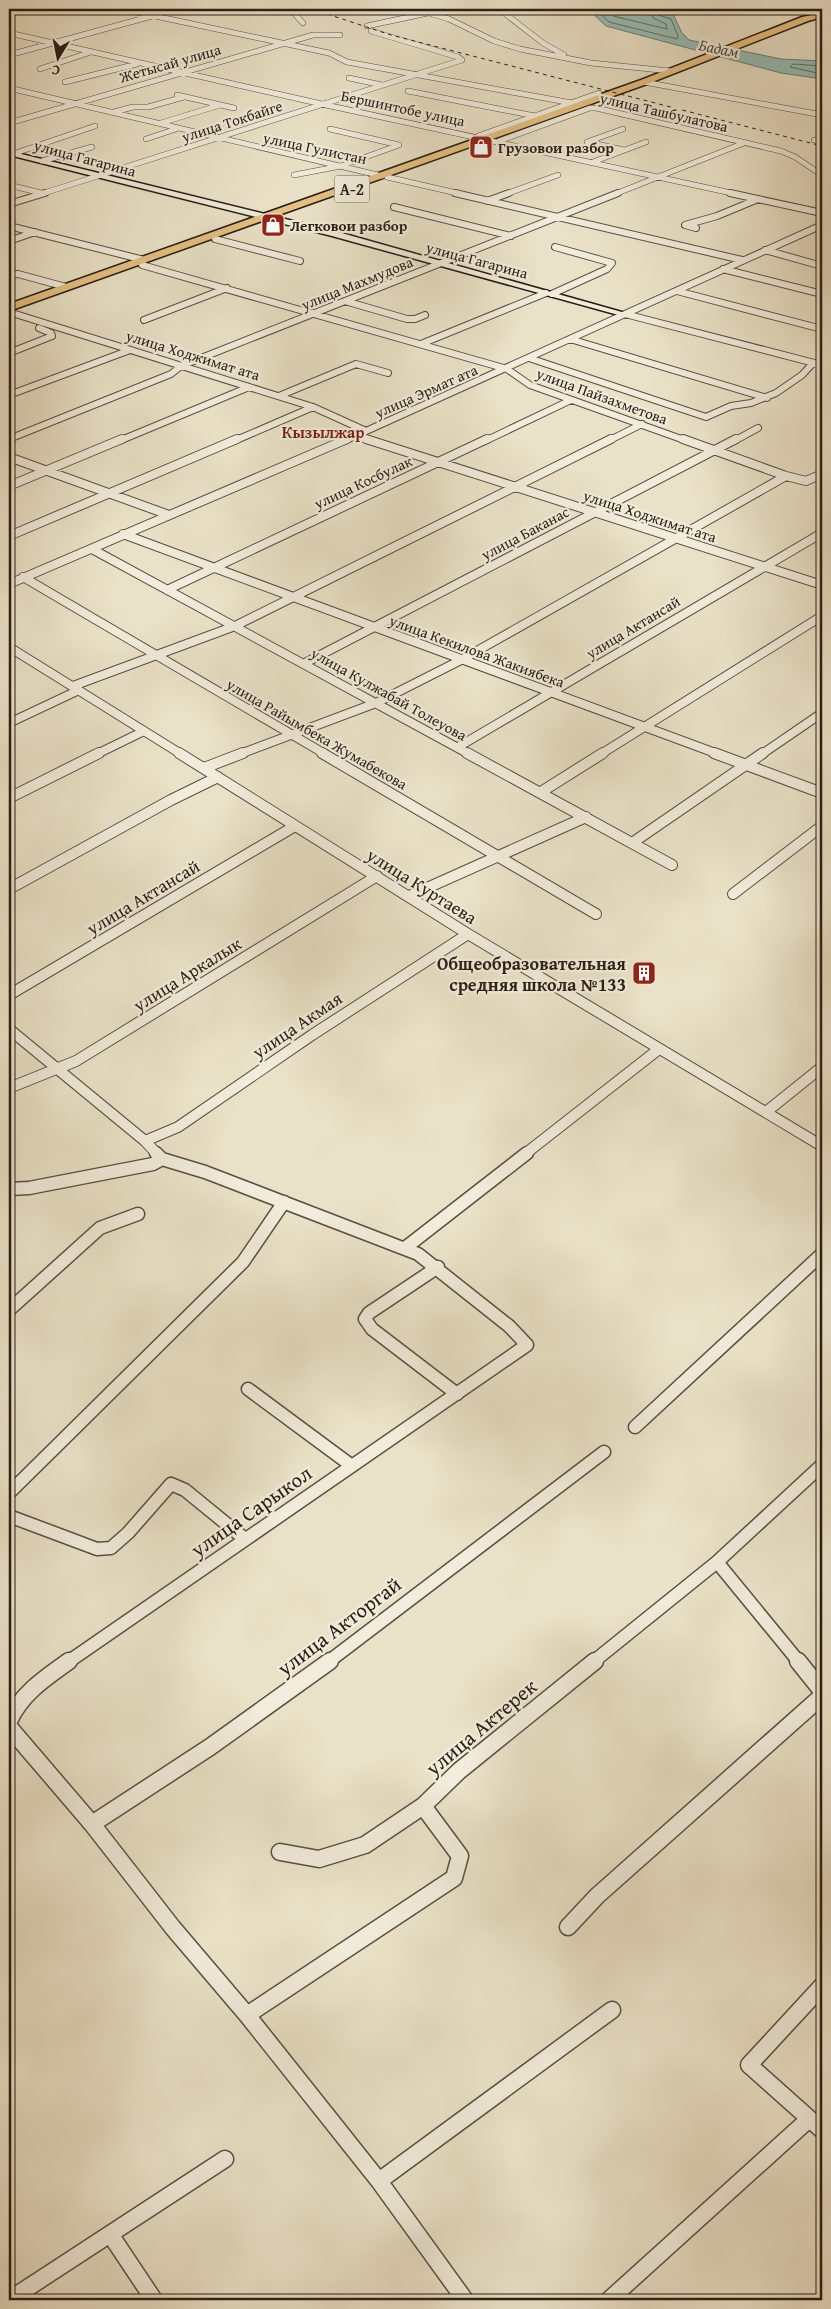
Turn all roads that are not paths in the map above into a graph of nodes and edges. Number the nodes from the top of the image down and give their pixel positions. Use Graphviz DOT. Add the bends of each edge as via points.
graph roads {
  1 [pos="122,9"];
  2 [pos="178,9"];
  3 [pos="286,9"];
  4 [pos="416,9"];
  5 [pos="499,9"];
  6 [pos="430,13"];
  7 [pos="153,15"];
  8 [pos="819,16"];
  9 [pos="303,23"];
  10 [pos="367,26"];
  11 [pos="371,31"];
  12 [pos="9,33"];
  13 [pos="340,35"];
  14 [pos="53,43"];
  15 [pos="283,43"];
  16 [pos="93,52"];
  17 [pos="9,55"];
  18 [pos="572,60"];
  19 [pos="141,63"];
  20 [pos="40,69"];
  21 [pos="185,72"];
  22 [pos="418,74"];
  23 [pos="349,78"];
  24 [pos="666,79"];
  25 [pos="65,82"];
  26 [pos="647,83"];
  27 [pos="383,86"];
  28 [pos="9,88"];
  29 [pos="634,89"];
  30 [pos="408,91"];
  31 [pos="599,93"];
  32 [pos="170,94"];
  33 [pos="184,97"];
  34 [pos="75,104"];
  35 [pos="572,104"];
  36 [pos="221,105"];
  37 [pos="326,105"];
  38 [pos="234,108"];
  39 [pos="112,112"];
  40 [pos="822,115"];
  41 [pos="536,116"];
  42 [pos="9,123"];
  43 [pos="160,124"];
  44 [pos="95,126"];
  45 [pos="178,129"];
  46 [pos="330,129"];
  47 [pos="623,129"];
  48 [pos="146,139"];
  49 [pos="218,139"];
  50 [pos="488,139"];
  51 [pos="814,140"];
  52 [pos="646,142"];
  53 [pos="822,142"];
  54 [pos="744,143"];
  55 [pos="92,147"];
  56 [pos="624,150"];
  57 [pos="11,153"];
  58 [pos="42,161"];
  59 [pos="593,162"];
  60 [pos="341,166"];
  61 [pos="294,175"];
  62 [pos="558,175"];
  63 [pos="822,175"];
  64 [pos="97,176"];
  65 [pos="384,176"];
  66 [pos="659,177"];
  67 [pos="9,185"];
  68 [pos="41,193"];
  69 [pos="758,199"];
  70 [pos="487,201"];
  71 [pos="9,204"];
  72 [pos="394,207"];
  73 [pos="822,213"];
  74 [pos="266,218"];
  75 [pos="557,218"];
  76 [pos="822,225"];
  77 [pos="9,226"];
  78 [pos="696,228"];
  79 [pos="808,231"];
  80 [pos="35,232"];
  81 [pos="822,235"];
  82 [pos="511,236"];
  83 [pos="215,238"];
  84 [pos="9,241"];
  85 [pos="555,247"];
  86 [pos="765,250"];
  87 [pos="742,260"];
  88 [pos="300,261"];
  89 [pos="143,262"];
  90 [pos="440,264"];
  91 [pos="822,266"];
  92 [pos="723,269"];
  93 [pos="9,275"];
  94 [pos="66,287"];
  95 [pos="227,288"];
  96 [pos="677,291"];
  97 [pos="549,294"];
  98 [pos="822,294"];
  99 [pos="345,301"];
  100 [pos="9,308"];
  101 [pos="9,313"];
  102 [pos="315,313"];
  103 [pos="425,314"];
  104 [pos="625,314"];
  105 [pos="144,320"];
  106 [pos="822,328"];
  107 [pos="570,339"];
  108 [pos="421,344"];
  109 [pos="130,350"];
  110 [pos="9,353"];
  111 [pos="529,358"];
  112 [pos="813,363"];
  113 [pos="822,365"];
  114 [pos="181,366"];
  115 [pos="507,369"];
  116 [pos="388,373"];
  117 [pos="249,387"];
  118 [pos="9,395"];
  119 [pos="280,396"];
  120 [pos="767,398"];
  121 [pos="571,400"];
  122 [pos="313,407"];
  123 [pos="642,424"];
  124 [pos="758,428"];
  125 [pos="366,432"];
  126 [pos="355,436"];
  127 [pos="9,439"];
  128 [pos="713,450"];
  129 [pos="9,457"];
  130 [pos="437,462"];
  131 [pos="46,471"];
  132 [pos="822,474"];
  133 [pos="786,476"];
  134 [pos="9,486"];
  135 [pos="513,487"];
  136 [pos="108,493"];
  137 [pos="592,513"];
  138 [pos="169,515"];
  139 [pos="822,532"];
  140 [pos="123,534"];
  141 [pos="9,536"];
  142 [pos="675,539"];
  143 [pos="92,549"];
  144 [pos="764,567"];
  145 [pos="213,568"];
  146 [pos="23,577"];
  147 [pos="9,584"];
  148 [pos="822,586"];
  149 [pos="167,590"];
  150 [pos="293,597"];
  151 [pos="822,616"];
  152 [pos="234,626"];
  153 [pos="374,628"];
  154 [pos="10,648"];
  155 [pos="156,656"];
  156 [pos="461,660"];
  157 [pos="304,664"];
  158 [pos="76,688"];
  159 [pos="550,693"];
  160 [pos="376,703"];
  161 [pos="822,713"];
  162 [pos="9,723"];
  163 [pos="644,727"];
  164 [pos="144,731"];
  165 [pos="291,734"];
  166 [pos="458,747"];
  167 [pos="746,766"];
  168 [pos="204,768"];
  169 [pos="218,777"];
  170 [pos="541,792"];
  171 [pos="822,793"];
  172 [pos="9,798"];
  173 [pos="586,817"];
  174 [pos="295,826"];
  175 [pos="822,826"];
  176 [pos="632,843"];
  177 [pos="497,856"];
  178 [pos="672,865"];
  179 [pos="377,876"];
  180 [pos="9,889"];
  181 [pos="733,894"];
  182 [pos="409,896"];
  183 [pos="596,914"];
  184 [pos="468,934"];
  185 [pos="9,996"];
  186 [pos="9,1029"];
  187 [pos="659,1050"];
  188 [pos="822,1067"];
  189 [pos="58,1070"];
  190 [pos="9,1088"];
  191 [pos="766,1112"];
  192 [pos="145,1142"];
  193 [pos="822,1146"];
  194 [pos="162,1158"];
  195 [pos="9,1189"];
  196 [pos="284,1202"];
  197 [pos="138,1214"];
  198 [pos="404,1248"];
  199 [pos="822,1254"];
  200 [pos="438,1267"];
  201 [pos="9,1310"];
  202 [pos="248,1389"];
  203 [pos="457,1394"];
  204 [pos="634,1427"];
  205 [pos="604,1452"];
  206 [pos="352,1466"];
  207 [pos="822,1466"];
  208 [pos="9,1493"];
  209 [pos="9,1516"];
  210 [pos="245,1539"];
  211 [pos="717,1562"];
  212 [pos="822,1691"];
  213 [pos="822,1696"];
  214 [pos="9,1721"];
  215 [pos="9,1728"];
  216 [pos="423,1806"];
  217 [pos="92,1824"];
  218 [pos="280,1852"];
  219 [pos="568,1927"];
  220 [pos="822,1986"];
  221 [pos="612,2010"];
  222 [pos="247,2015"];
  223 [pos="815,2125"];
  224 [pos="225,2159"];
  225 [pos="379,2181"];
  226 [pos="110,2234"];
  227 [pos="9,2300"];
  228 [pos="154,2300"];
  229 [pos="465,2300"];
  230 [pos="609,2300"];
  1 -- 7 [label="street"];
  2 -- 7 [label="street"];
  3 -- 9 [label="street"];
  4 -- 6 [label="street"];
  5 -- 18 [label="street" via="543,43"];
  6 -- 10 [label="street"];
  6 -- 18 [label="street" via="502,44"];
  7 -- 14 [label="street"];
  7 -- 15 [label="street"];
  8 -- 24 [label="highway, A-2" via="691,64"];
  11 -- 22 [label="street, улица Токбайге" via="462,60"];
  12 -- 14 [label="street, Бершинтобе улица"];
  13 -- 15 [label="street, Жетысай улица" via="313,35"];
  14 -- 16 [label="street, Бершинтобе улица"];
  14 -- 17 [label="street"];
  15 -- 21 [label="street, Жетысай улица"];
  15 -- 22 [label="street" via="329,53 348,62"];
  16 -- 19 [label="street, Бершинтобе улица"];
  16 -- 20 [label="street"];
  18 -- 24 [label="street"];
  19 -- 21 [label="street, Бершинтобе улица"];
  19 -- 25 [label="street"];
  21 -- 34 [label="street, Жетысай улица"];
  21 -- 37 [label="street, Бершинтобе улица"];
  22 -- 27 [label="street, улица Токбайге"];
  22 -- 35 [label="street"];
  23 -- 27 [label="street"];
  24 -- 26 [label="highway, A-2"];
  24 -- 29 [label="highway"];
  24 -- 40 [label="street"];
  26 -- 29 [label="highway, A-2"];
  26 -- 50 [label="highway, A-2"];
  27 -- 37 [label="street, улица Токбайге"];
  28 -- 34 [label="street, улица Гулистан"];
  29 -- 50 [label="highway, A-2"];
  30 -- 41 [label="street"];
  31 -- 35 [label="street"];
  32 -- 33 [label="street"];
  33 -- 36 [label="street"];
  33 -- 39 [label="street"];
  34 -- 39 [label="street, улица Гулистан"];
  34 -- 42 [label="street, Жетысай улица"];
  35 -- 41 [label="street"];
  36 -- 38 [label="street"];
  36 -- 43 [label="street"];
  37 -- 49 [label="street, улица Токбайге"];
  37 -- 50 [label="street, Бершинтобе улица"];
  39 -- 43 [label="street, улица Гулистан"];
  41 -- 50 [label="street"];
  43 -- 45 [label="street, улица Гулистан"];
  44 -- 57 [label="street"];
  45 -- 48 [label="street"];
  45 -- 49 [label="street, улица Гулистан"];
  46 -- 60 [label="street" via="399,145"];
  47 -- 56 [label="street" via="588,142"];
  49 -- 60 [label="street, улица Гулистан"];
  49 -- 64 [label="street, улица Токбайге"];
  50 -- 54 [label="street, улица Ташбулатова" via="590,108"];
  50 -- 59 [label="street, Бершинтобе улица"];
  50 -- 65 [label="highway, A-2"];
  51 -- 53 [label="street"];
  52 -- 56 [label="street"];
  54 -- 63 [label="street, улица Ташбулатова" via="789,154"];
  54 -- 66 [label="street, улица Махмудова"];
  55 -- 58 [label="street"];
  56 -- 59 [label="street"];
  57 -- 58 [label="main road, улица Гагарина"];
  58 -- 64 [label="main road, улица Гагарина"];
  59 -- 66 [label="street, Бершинтобе улица"];
  60 -- 61 [label="street"];
  60 -- 65 [label="street, улица Гулистан"];
  62 -- 70 [label="street"];
  64 -- 68 [label="street, улица Токбайге"];
  64 -- 74 [label="main road, улица Гагарина"];
  65 -- 70 [label="street, улица Гулистан"];
  65 -- 74 [label="highway, A-2"];
  66 -- 69 [label="street, Бершинтобе улица"];
  66 -- 75 [label="street, улица Махмудова"];
  67 -- 68 [label="street"];
  68 -- 71 [label="street, улица Токбайге"];
  69 -- 73 [label="street, Бершинтобе улица"];
  69 -- 78 [label="street" via="684,225"];
  70 -- 75 [label="street, улица Гулистан"];
  72 -- 82 [label="street"];
  74 -- 83 [label="highway, A-2"];
  74 -- 89 [label="highway, A-2"];
  74 -- 90 [label="street, улица Гагарина"];
  75 -- 82 [label="street, улица Махмудова"];
  75 -- 87 [label="street, улица Гулистан"];
  76 -- 79 [label="street, улица Эрмат ата"];
  77 -- 80 [label="street, улица Пайзахметова"];
  79 -- 81 [label="street"];
  79 -- 86 [label="street, улица Эрмат ата"];
  80 -- 84 [label="street"];
  80 -- 89 [label="street, улица Пайзахметова"];
  82 -- 90 [label="street, улица Махмудова"];
  83 -- 88 [label="street"];
  83 -- 89 [label="highway, A-2"];
  85 -- 97 [label="street" via="612,262 611,266"];
  86 -- 87 [label="street, улица Эрмат ата"];
  86 -- 91 [label="street"];
  87 -- 92 [label="street, улица Эрмат ата"];
  89 -- 94 [label="highway, A-2"];
  89 -- 95 [label="street, улица Пайзахметова"];
  89 -- 101 [label="highway, A-2"];
  90 -- 97 [label="street, улица Гагарина"];
  90 -- 99 [label="street, улица Махмудова"];
  92 -- 96 [label="street, улица Эрмат ата"];
  92 -- 98 [label="street"];
  93 -- 94 [label="street" via="18,274"];
  94 -- 100 [label="highway, A-2"];
  95 -- 102 [label="street, улица Пайзахметова"];
  95 -- 105 [label="street"];
  96 -- 104 [label="street, улица Эрмат ата"];
  96 -- 106 [label="street"];
  97 -- 104 [label="street, улица Гагарина"];
  97 -- 108 [label="street"];
  99 -- 102 [label="street, улица Махмудова"];
  99 -- 103 [label="street" via="407,319"];
  101 -- 109 [label="street, улица Ходжимат ата"];
  101 -- 110 [label="street" via="52,333 52,336"];
  102 -- 108 [label="street, улица Пайзахметова"];
  102 -- 114 [label="street, улица Махмудова"];
  104 -- 107 [label="street, улица Эрмат ата"];
  104 -- 112 [label="street, улица Гагарина"];
  107 -- 111 [label="street, улица Эрмат ата"];
  107 -- 120 [label="street"];
  108 -- 115 [label="street, улица Пайзахметова"];
  109 -- 114 [label="street, улица Ходжимат ата"];
  109 -- 118 [label="street"];
  111 -- 115 [label="street, улица Эрмат ата"];
  111 -- 120 [label="street" via="706,417 731,406"];
  112 -- 113 [label="street, улица Гагарина"];
  112 -- 120 [label="street" via="802,375"];
  114 -- 117 [label="street, улица Ходжимат ата"];
  114 -- 127 [label="street, улица Махмудова" via="171,374"];
  115 -- 121 [label="street, улица Пайзахметова" via="530,385"];
  115 -- 125 [label="street, улица Эрмат ата"];
  116 -- 119 [label="street" via="356,364"];
  117 -- 119 [label="street, улица Ходжимат ата"];
  117 -- 131 [label="street"];
  119 -- 122 [label="street, улица Ходжимат ата"];
  121 -- 123 [label="street, улица Пайзахметова"];
  121 -- 130 [label="street, улица Косбулак"];
  122 -- 125 [label="street, улица Ходжимат ата"];
  122 -- 136 [label="street"];
  123 -- 128 [label="street, улица Пайзахметова"];
  123 -- 135 [label="street"];
  124 -- 128 [label="street, улица Баканас"];
  125 -- 126 [label="street, улица Эрмат ата"];
  126 -- 130 [label="street, улица Ходжимат ата"];
  126 -- 138 [label="street, улица Эрмат ата"];
  128 -- 133 [label="street, улица Пайзахметова"];
  128 -- 137 [label="street, улица Баканас"];
  129 -- 131 [label="street"];
  130 -- 135 [label="street, улица Ходжимат ата"];
  130 -- 145 [label="street, улица Косбулак"];
  131 -- 134 [label="street"];
  131 -- 136 [label="street"];
  132 -- 133 [label="street, улица Пайзахметова" via="806,481"];
  133 -- 142 [label="street"];
  135 -- 137 [label="street, улица Ходжимат ата"];
  135 -- 150 [label="street"];
  136 -- 138 [label="street"];
  136 -- 141 [label="street"];
  137 -- 142 [label="street, улица Ходжимат ата"];
  137 -- 153 [label="street, улица Баканас"];
  138 -- 140 [label="street, улица Эрмат ата"];
  139 -- 144 [label="street, улица Актансай"];
  140 -- 143 [label="street, улица Эрмат ата"];
  140 -- 145 [label="street, улица Кекилова Жакиябека"];
  142 -- 144 [label="street, улица Ходжимат ата"];
  142 -- 156 [label="street"];
  143 -- 146 [label="street, улица Эрмат ата"];
  143 -- 149 [label="street, улица Кулжабай Толеуова"];
  144 -- 148 [label="street, улица Ходжимат ата"];
  144 -- 159 [label="street, улица Актансай"];
  145 -- 149 [label="street, улица Косбулак"];
  145 -- 150 [label="street, улица Кекилова Жакиябека"];
  146 -- 147 [label="street, улица Эрмат ата"];
  146 -- 155 [label="street, улица Райымбека Жумабекова"];
  149 -- 152 [label="street, улица Кулжабай Толеуова"];
  150 -- 152 [label="street"];
  150 -- 153 [label="street, улица Кекилова Жакиябека"];
  151 -- 163 [label="street"];
  152 -- 155 [label="street"];
  152 -- 157 [label="street, улица Кулжабай Толеуова"];
  153 -- 156 [label="street, улица Кекилова Жакиябека"];
  153 -- 157 [label="street, улица Баканас"];
  154 -- 158 [label="street, улица Куртаева"];
  155 -- 158 [label="street"];
  155 -- 165 [label="street, улица Райымбека Жумабекова"];
  156 -- 159 [label="street, улица Кекилова Жакиябека"];
  156 -- 160 [label="street"];
  157 -- 160 [label="street, улица Кулжабай Толеуова"];
  158 -- 162 [label="street"];
  158 -- 164 [label="street, улица Куртаева"];
  159 -- 163 [label="street, улица Кекилова Жакиябека"];
  159 -- 166 [label="street, улица Актансай"];
  160 -- 165 [label="street"];
  160 -- 166 [label="street, улица Кулжабай Толеуова"];
  161 -- 167 [label="street"];
  163 -- 167 [label="street, улица Кекилова Жакиябека"];
  163 -- 170 [label="street"];
  164 -- 168 [label="street, улица Куртаева"];
  164 -- 172 [label="street"];
  165 -- 168 [label="street"];
  165 -- 177 [label="street, улица Райымбека Жумабекова"];
  166 -- 170 [label="street, улица Кулжабай Толеуова"];
  167 -- 171 [label="street, улица Кекилова Жакиябека"];
  167 -- 176 [label="street"];
  168 -- 169 [label="street, улица Куртаева"];
  169 -- 174 [label="street, улица Куртаева"];
  169 -- 180 [label="street"];
  170 -- 173 [label="street, улица Кулжабай Толеуова"];
  173 -- 176 [label="street, улица Кулжабай Толеуова"];
  173 -- 177 [label="street"];
  174 -- 179 [label="street, улица Куртаева"];
  174 -- 185 [label="street, улица Актансай"];
  175 -- 181 [label="street"];
  176 -- 178 [label="street, улица Кулжабай Толеуова"];
  177 -- 182 [label="street"];
  177 -- 183 [label="street, улица Райымбека Жумабекова"];
  179 -- 182 [label="street, улица Куртаева"];
  179 -- 189 [label="street, улица Аркалык" via="76,1062"];
  182 -- 184 [label="street, улица Куртаева"];
  184 -- 187 [label="street, улица Куртаева"];
  184 -- 192 [label="street, улица Акмая" via="312,1035 178,1128"];
  186 -- 189 [label="street"];
  187 -- 191 [label="street, улица Куртаева"];
  187 -- 198 [label="street"];
  188 -- 191 [label="street"];
  189 -- 190 [label="street, улица Аркалык"];
  189 -- 192 [label="street"];
  191 -- 193 [label="street, улица Куртаева"];
  192 -- 194 [label="street"];
  194 -- 195 [label="street" via="153,1164"];
  194 -- 196 [label="street"];
  196 -- 198 [label="street"];
  196 -- 208 [label="street" via="242,1262"];
  197 -- 201 [label="street" via="100,1228"];
  198 -- 200 [label="street"];
  199 -- 204 [label="street"];
  200 -- 203 [label="street, улица Сарыкол" via="522,1338 527,1346"];
  200 -- 203 [label="street" via="365,1318 372,1329"];
  202 -- 206 [label="street"];
  203 -- 206 [label="street, улица Сарыкол"];
  205 -- 217 [label="street, улица Акторгай" via="323,1666 210,1747"];
  206 -- 210 [label="street, улица Сарыкол"];
  207 -- 211 [label="street, улица Актерек"];
  209 -- 210 [label="street" via="97,1549 111,1548 128,1534 172,1484 185,1490"];
  210 -- 214 [label="street, улица Сарыкол" via="42,1680 16,1705"];
  211 -- 212 [label="street"];
  211 -- 216 [label="street, улица Актерек" via="459,1771"];
  213 -- 219 [label="street" via="597,1896"];
  215 -- 217 [label="street"];
  216 -- 218 [label="street, улица Актерек" via="365,1845 319,1859"];
  216 -- 222 [label="street" via="460,1856 454,1878"];
  217 -- 222 [label="street" via="173,1928"];
  220 -- 223 [label="street" via="749,2065"];
  221 -- 225 [label="street"];
  222 -- 225 [label="street"];
  223 -- 230 [label="street"];
  224 -- 226 [label="street"];
  225 -- 229 [label="street"];
  226 -- 227 [label="street"];
  226 -- 228 [label="street"];
}
